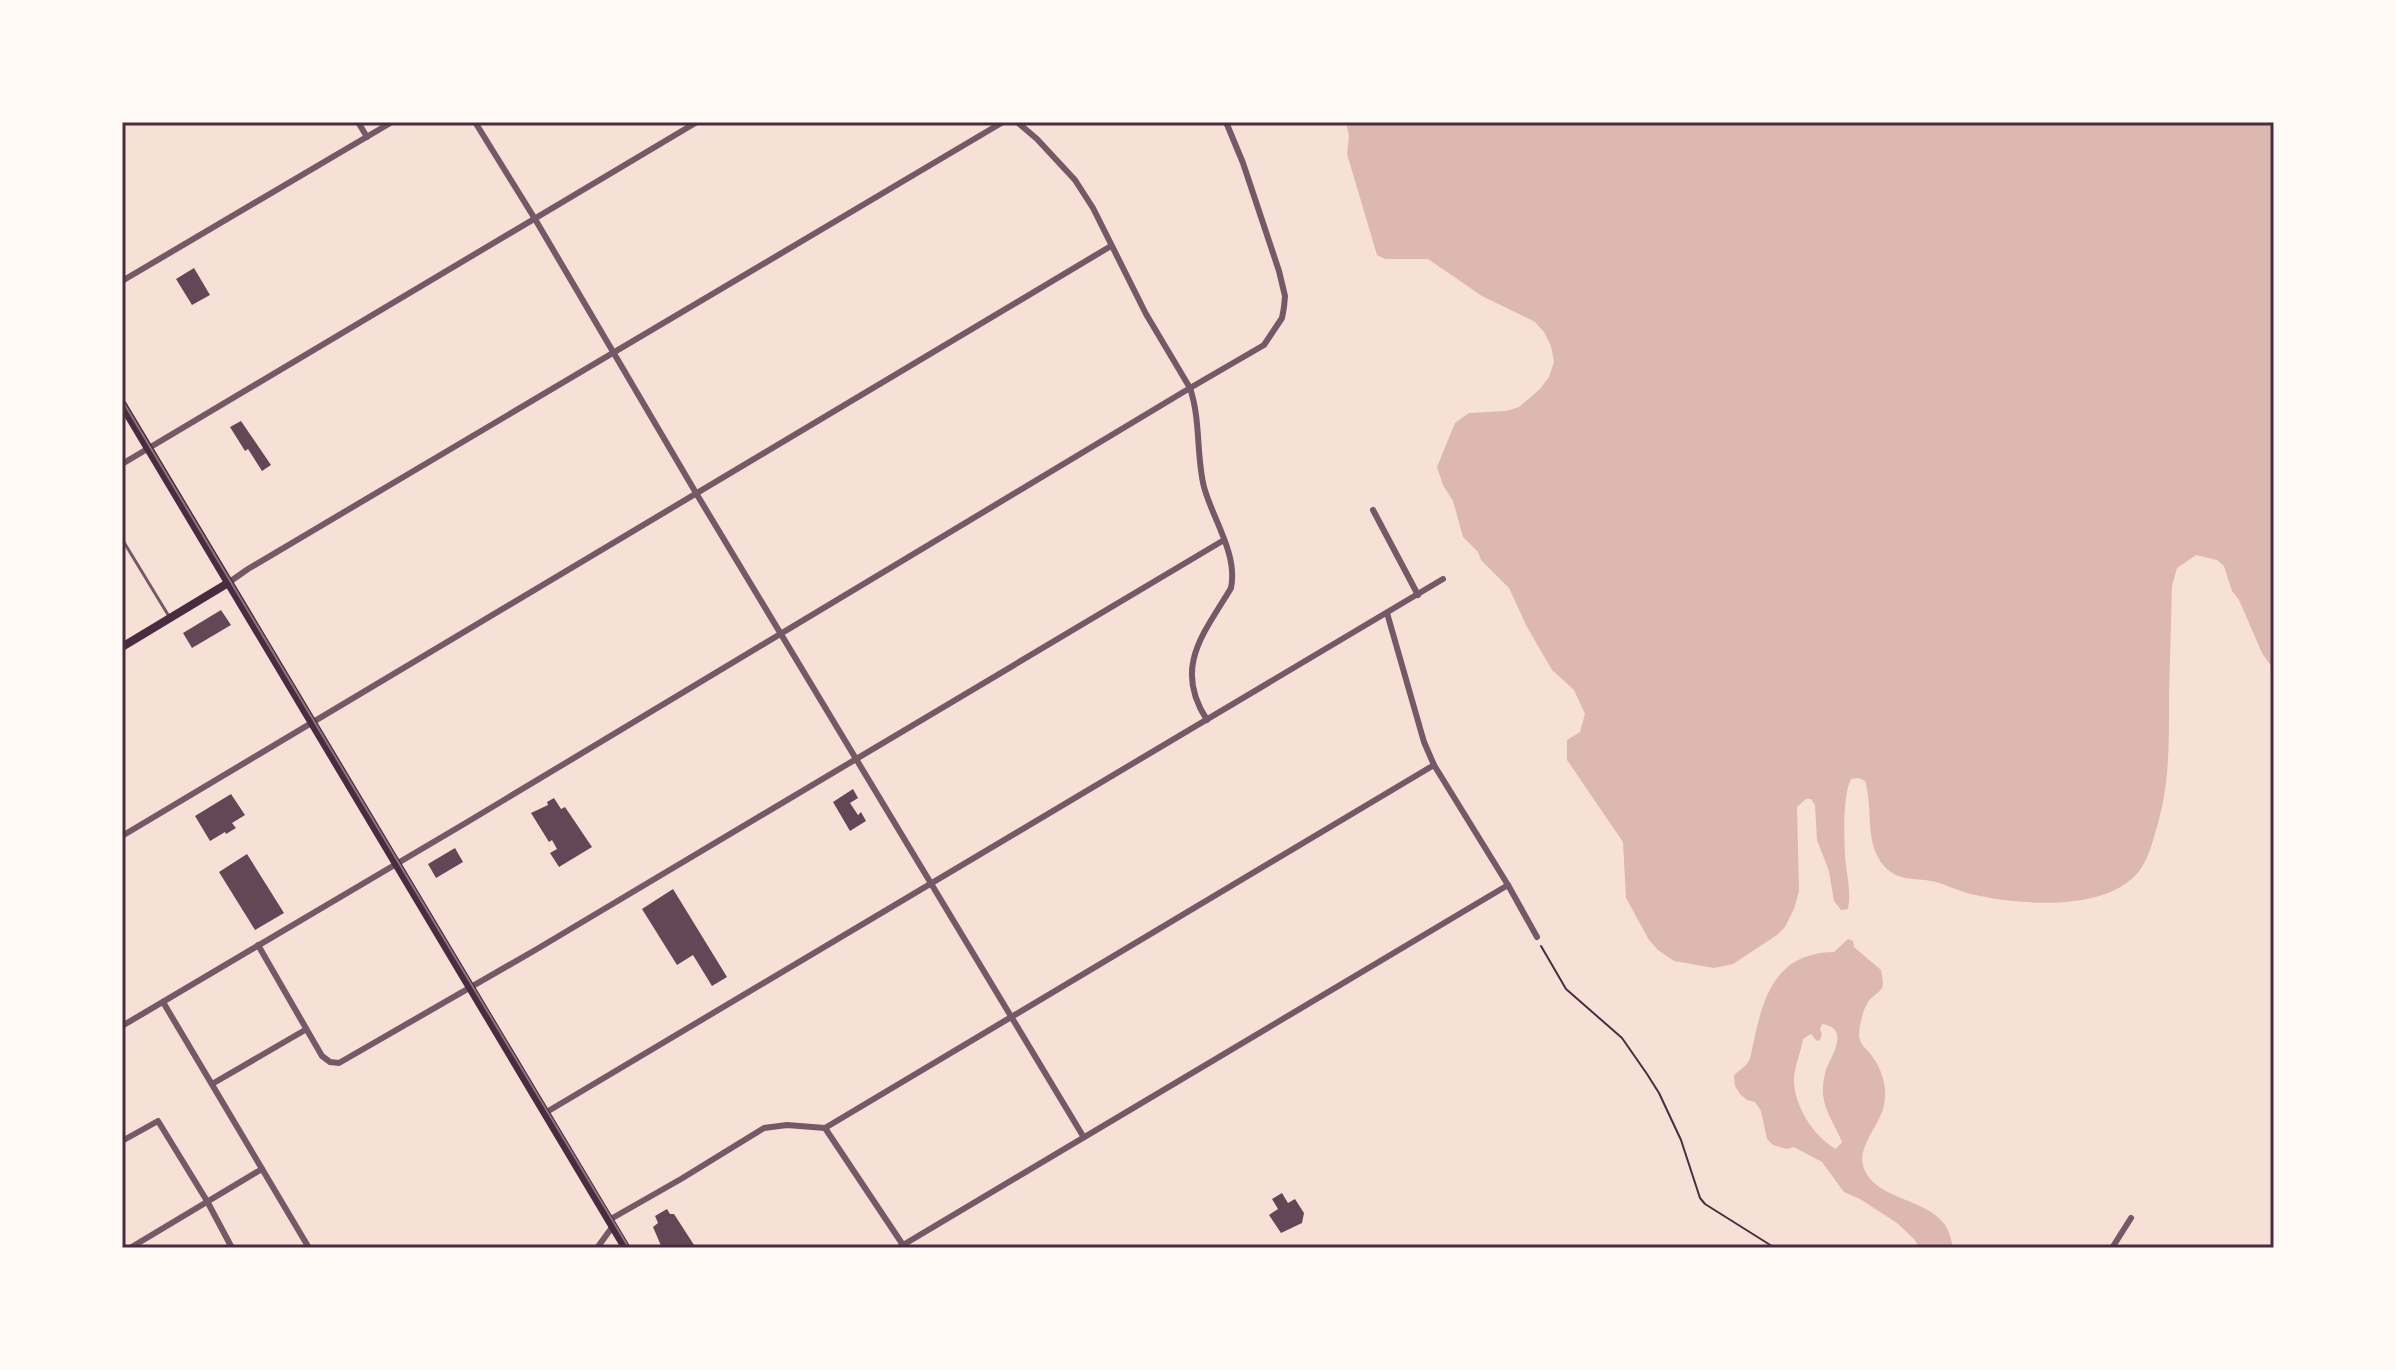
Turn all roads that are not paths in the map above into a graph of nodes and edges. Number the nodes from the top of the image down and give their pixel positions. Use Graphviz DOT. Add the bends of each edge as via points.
graph roads {
  1 [pos="358,122"];
  2 [pos="392,122"];
  3 [pos="475,122"];
  4 [pos="697,122"];
  5 [pos="1003,122"];
  6 [pos="1017,122"];
  7 [pos="1226,122"];
  8 [pos="367,137"];
  9 [pos="535,219"];
  10 [pos="1111,246"];
  11 [pos="122,281"];
  12 [pos="613,353"];
  13 [pos="1190,388"];
  14 [pos="122,404"];
  15 [pos="148,448"];
  16 [pos="122,464"];
  17 [pos="696,493"];
  18 [pos="1373,510"];
  19 [pos="122,539"];
  20 [pos="1224,540"];
  21 [pos="1443,579"];
  22 [pos="228,583"];
  23 [pos="1418,595"];
  24 [pos="1387,613"];
  25 [pos="170,618"];
  26 [pos="781,634"];
  27 [pos="122,647"];
  28 [pos="1207,720"];
  29 [pos="311,721"];
  30 [pos="856,759"];
  31 [pos="1434,765"];
  32 [pos="122,836"];
  33 [pos="397,864"];
  34 [pos="931,884"];
  35 [pos="1508,885"];
  36 [pos="1537,937"];
  37 [pos="258,945"];
  38 [pos="470,987"];
  39 [pos="163,1002"];
  40 [pos="1010,1017"];
  41 [pos="122,1026"];
  42 [pos="305,1030"];
  43 [pos="212,1084"];
  44 [pos="545,1113"];
  45 [pos="825,1128"];
  46 [pos="1083,1136"];
  47 [pos="122,1141"];
  48 [pos="262,1169"];
  49 [pos="207,1201"];
  50 [pos="2131,1218"];
  51 [pos="611,1223"];
  52 [pos="900,1246"];
  53 [pos="130,1248"];
  54 [pos="232,1248"];
  55 [pos="309,1248"];
  56 [pos="597,1248"];
  57 [pos="626,1248"];
  58 [pos="2112,1248"];
  1 -- 8 [label="street"];
  2 -- 8 [label="street"];
  3 -- 9 [label="street"];
  4 -- 9 [label="street"];
  5 -- 12 [label="street"];
  6 -- 10 [label="street" via="1075,180"];
  7 -- 13 [label="street" via="1279,271 1284,307 1264,345"];
  8 -- 11 [label="street"];
  9 -- 12 [label="street"];
  9 -- 15 [label="street"];
  10 -- 13 [label="street"];
  10 -- 17 [label="street"];
  12 -- 17 [label="street"];
  12 -- 22 [label="street"];
  13 -- 20 [label="street" via="1203,483"];
  13 -- 26 [label="street"];
  14 -- 15 [label="main road"];
  15 -- 16 [label="street"];
  15 -- 22 [label="main road"];
  17 -- 26 [label="street"];
  17 -- 29 [label="street"];
  18 -- 23 [label="street"];
  19 -- 25 [label="lane"];
  20 -- 28 [label="street" via="1231,588 1202,634 1193,664 1196,699"];
  20 -- 30 [label="street"];
  21 -- 23 [label="street"];
  22 -- 25 [label="main road"];
  22 -- 29 [label="main road"];
  23 -- 24 [label="street"];
  24 -- 28 [label="street"];
  24 -- 31 [label="street"];
  25 -- 27 [label="main road"];
  26 -- 30 [label="street"];
  26 -- 33 [label="street"];
  28 -- 34 [label="street"];
  29 -- 32 [label="street"];
  29 -- 33 [label="main road"];
  30 -- 34 [label="street"];
  30 -- 38 [label="street"];
  31 -- 35 [label="street"];
  31 -- 40 [label="street"];
  33 -- 37 [label="street"];
  33 -- 38 [label="main road"];
  34 -- 40 [label="street"];
  34 -- 44 [label="street"];
  35 -- 36 [label="street"];
  35 -- 46 [label="street"];
  37 -- 39 [label="street"];
  37 -- 42 [label="street"];
  38 -- 42 [label="street" via="339,1063 322,1056"];
  38 -- 44 [label="main road"];
  39 -- 41 [label="street"];
  39 -- 43 [label="street"];
  40 -- 45 [label="street"];
  40 -- 46 [label="street"];
  42 -- 43 [label="street"];
  43 -- 48 [label="street"];
  44 -- 51 [label="main road"];
  45 -- 51 [label="street" via="764,1128"];
  45 -- 52 [label="street"];
  46 -- 52 [label="street"];
  47 -- 49 [label="street" via="158,1121"];
  48 -- 49 [label="street"];
  48 -- 55 [label="street"];
  49 -- 53 [label="street"];
  49 -- 54 [label="street"];
  50 -- 58 [label="street"];
  51 -- 56 [label="street"];
  51 -- 57 [label="main road"];
}
